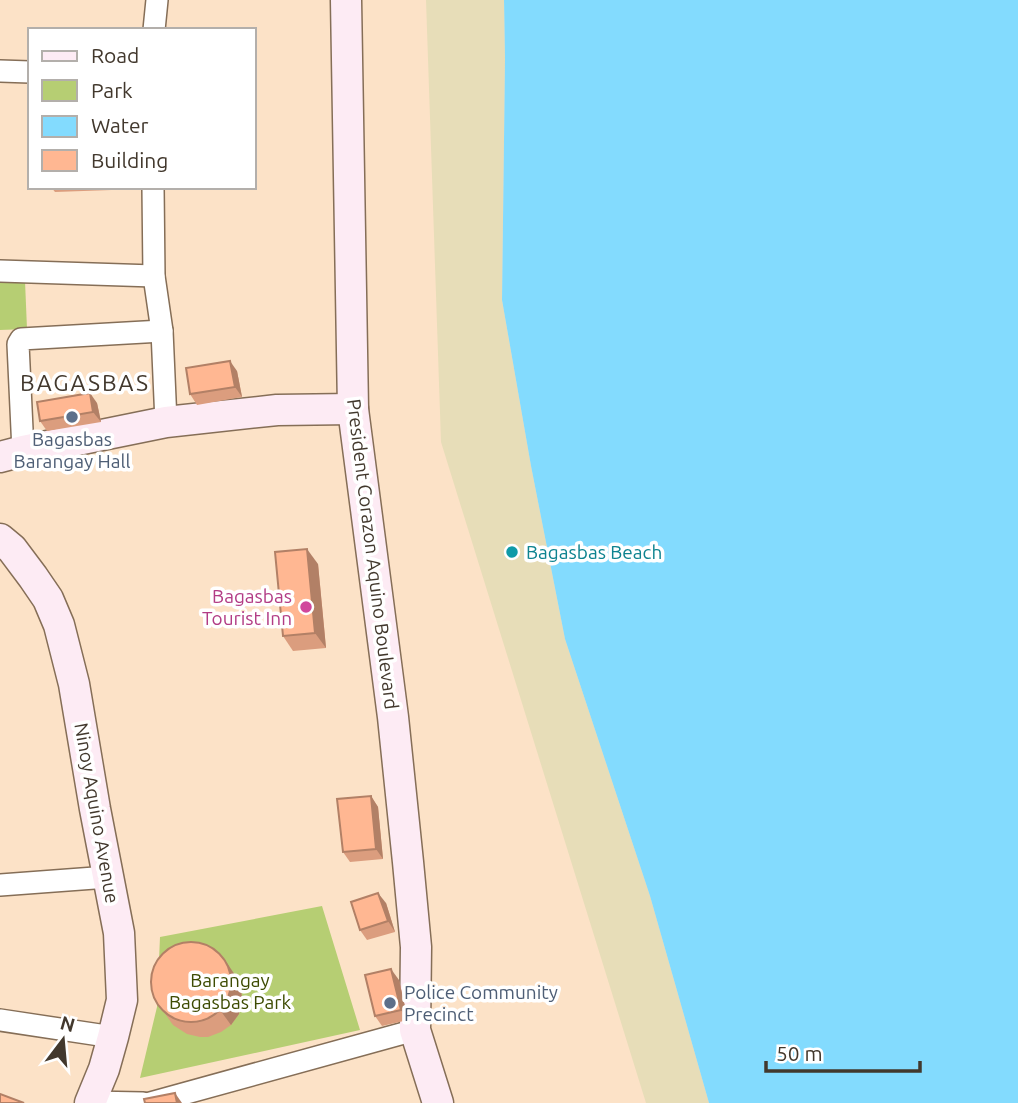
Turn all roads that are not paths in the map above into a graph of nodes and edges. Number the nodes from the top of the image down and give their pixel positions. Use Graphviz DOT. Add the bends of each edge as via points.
graph roads {
  1 [pos="157,0"];
  2 [pos="346,0"];
  3 [pos="154,28"];
  4 [pos="0,71"];
  5 [pos="28,72"];
  6 [pos="153,189"];
  7 [pos="0,271"];
  8 [pos="154,276"];
  9 [pos="162,331"];
  10 [pos="353,409"];
  11 [pos="166,422"];
  12 [pos="12,454"];
  13 [pos="0,539"];
  14 [pos="108,877"];
  15 [pos="0,884"];
  16 [pos="0,1020"];
  17 [pos="415,1030"];
  18 [pos="113,1037"];
  19 [pos="90,1103"];
  20 [pos="143,1103"];
  21 [pos="150,1103"];
  22 [pos="438,1103"];
  1 -- 3 [label="street"];
  2 -- 10 [label="street, President Corazon Aquino Boulevard"];
  4 -- 5 [label="street"];
  6 -- 8 [label="street"];
  7 -- 8 [label="street"];
  8 -- 9 [label="street"];
  9 -- 11 [label="street"];
  9 -- 12 [label="street" via="21,339"];
  10 -- 11 [label="street" via="277,410"];
  10 -- 17 [label="street, President Corazon Aquino Boulevard" via="408,862 416,947"];
  11 -- 12 [label="street"];
  13 -- 14 [label="street, Ninoy Aquino Avenue" via="28,569 60,625"];
  14 -- 15 [label="street"];
  14 -- 18 [label="street, Ninoy Aquino Avenue" via="119,933 122,1000"];
  16 -- 18 [label="street"];
  17 -- 21 [label="street"];
  17 -- 22 [label="street, President Corazon Aquino Boulevard"];
  18 -- 19 [label="street, Ninoy Aquino Avenue"];
  19 -- 20 [label="street"];
}
